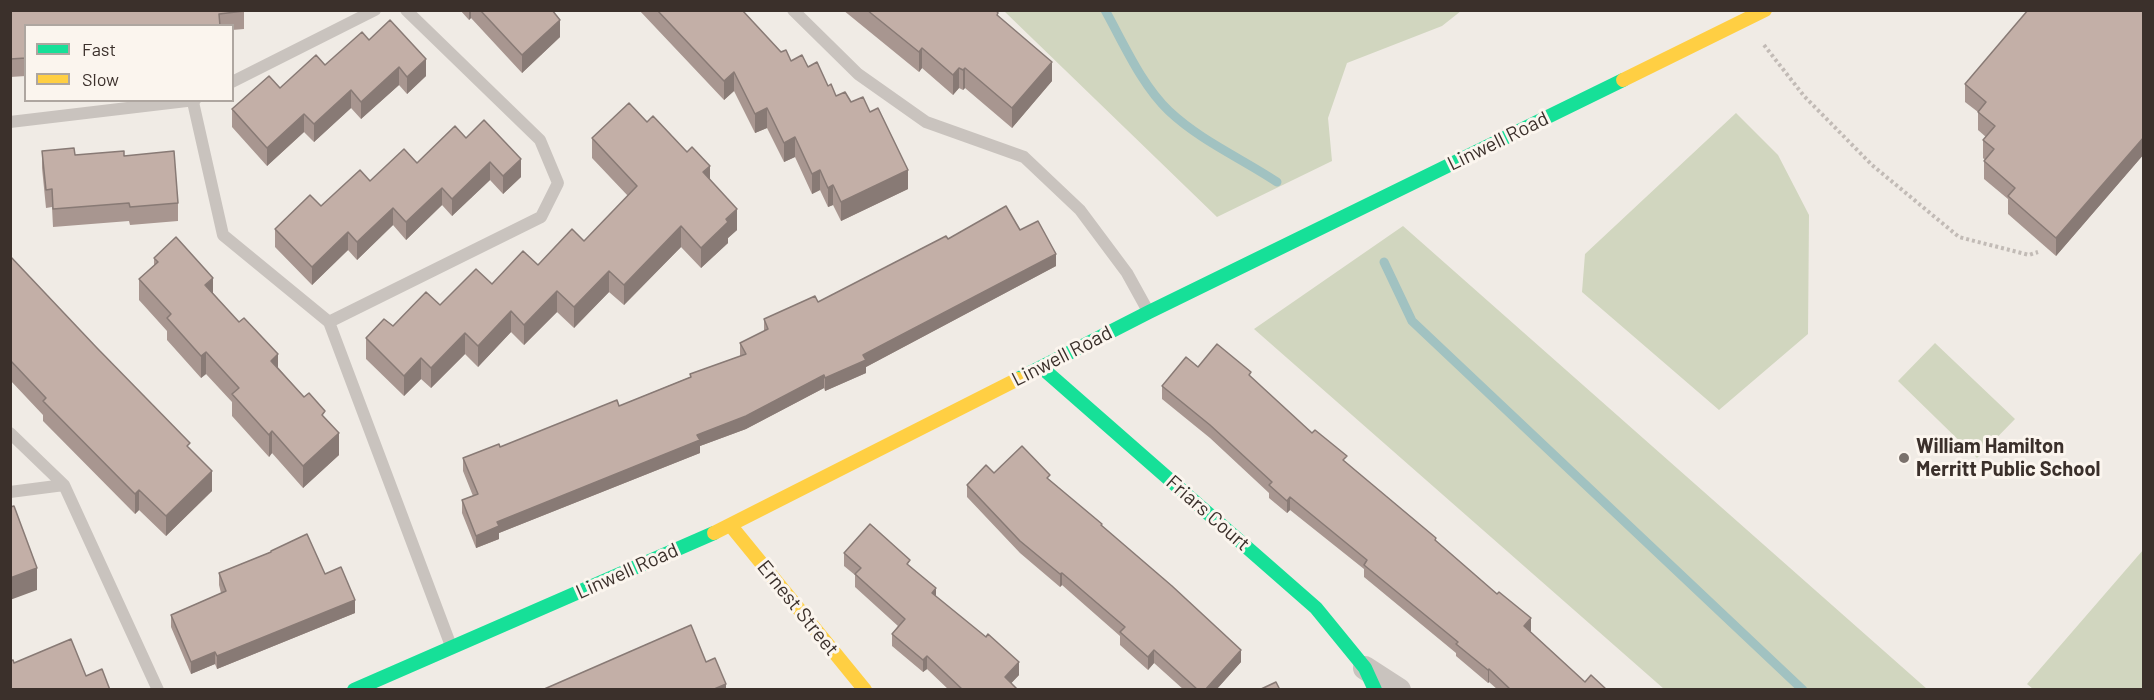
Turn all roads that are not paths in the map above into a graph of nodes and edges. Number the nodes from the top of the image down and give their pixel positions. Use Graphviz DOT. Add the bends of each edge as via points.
graph roads {
  1 [pos="375,10"];
  2 [pos="406,10"];
  3 [pos="793,10"];
  4 [pos="1765,10"];
  5 [pos="234,81"];
  6 [pos="185,102"];
  7 [pos="194,102"];
  8 [pos="10,122"];
  9 [pos="1149,312"];
  10 [pos="328,322"];
  11 [pos="1041,367"];
  12 [pos="10,434"];
  13 [pos="64,485"];
  14 [pos="10,492"];
  15 [pos="731,525"];
  16 [pos="452,648"];
  17 [pos="1365,668"];
  18 [pos="158,690"];
  19 [pos="354,690"];
  20 [pos="865,690"];
  21 [pos="1375,690"];
  22 [pos="1399,690"];
  1 -- 5 [label="lane"];
  2 -- 10 [label="lane" via="540,140 558,183 541,217"];
  3 -- 9 [label="lane" via="858,74 926,122 1024,157 1080,210 1127,273"];
  4 -- 9 [label="main road, Linwell Road"];
  6 -- 8 [label="lane"];
  7 -- 10 [label="lane" via="223,235"];
  9 -- 11 [label="main road, Linwell Road"];
  10 -- 16 [label="lane"];
  11 -- 15 [label="main road, Linwell Road"];
  11 -- 17 [label="main road, Friars Court" via="1316,608"];
  12 -- 13 [label="lane"];
  13 -- 14 [label="lane"];
  13 -- 18 [label="lane"];
  15 -- 16 [label="main road, Linwell Road"];
  15 -- 20 [label="main road, Ernest Street"];
  16 -- 19 [label="main road, Linwell Road"];
  17 -- 21 [label="main road, Friars Court"];
  17 -- 22 [label="street, Friars Court"];
}
